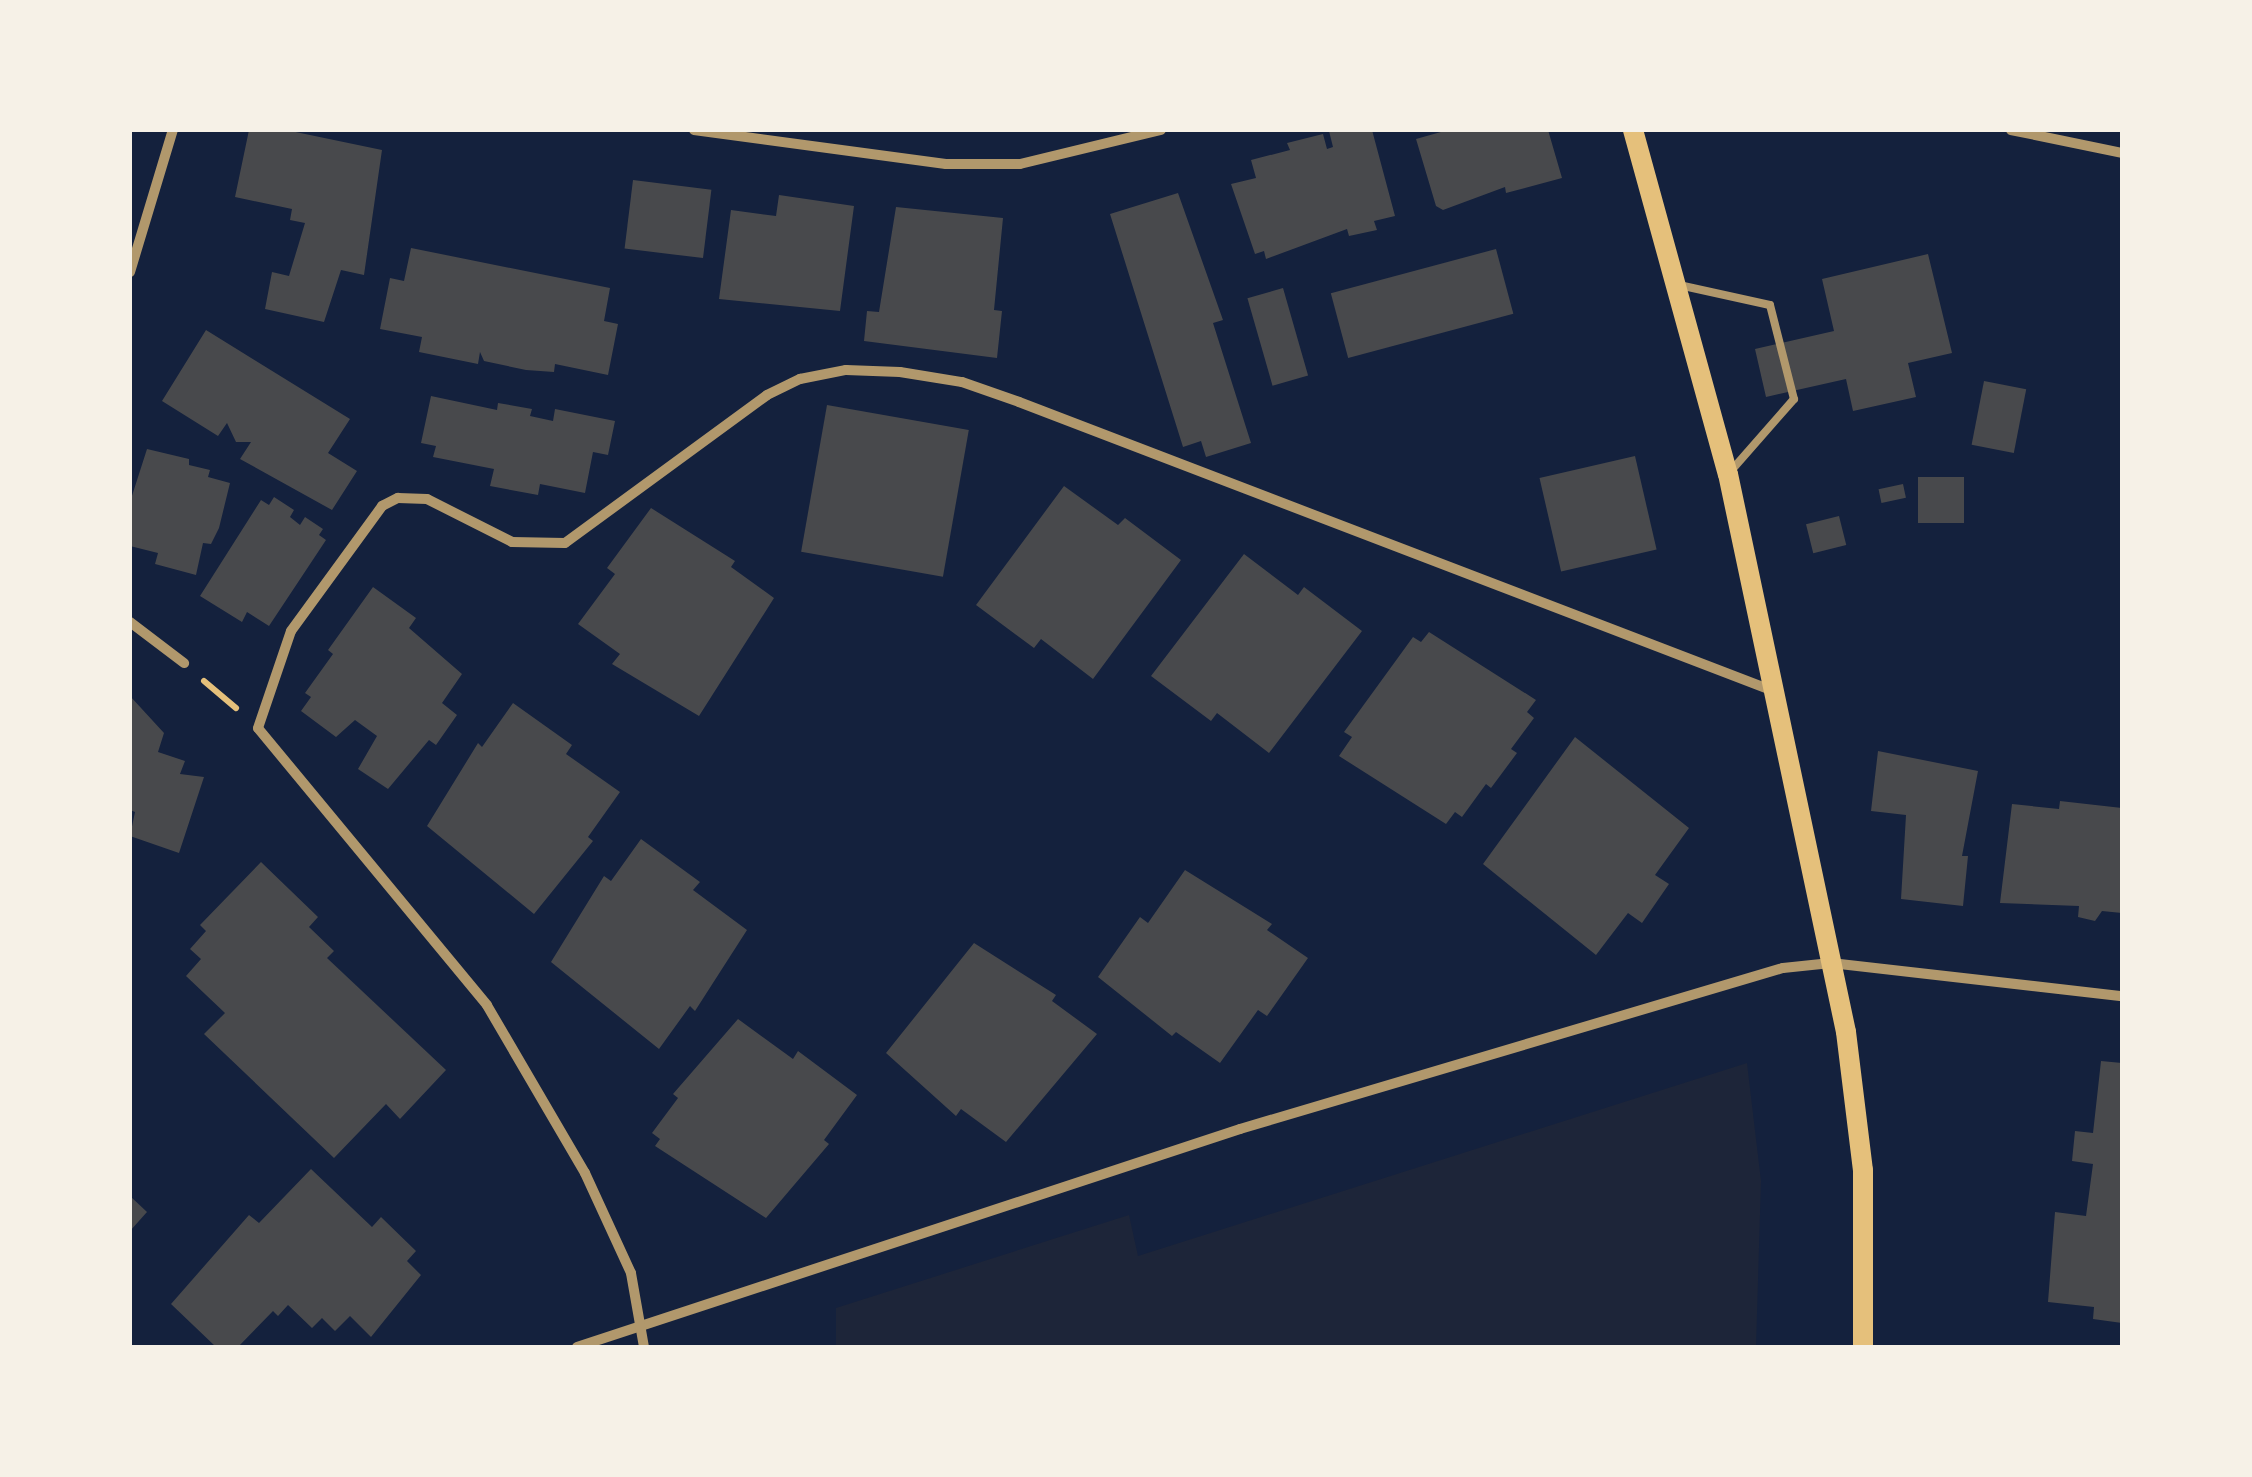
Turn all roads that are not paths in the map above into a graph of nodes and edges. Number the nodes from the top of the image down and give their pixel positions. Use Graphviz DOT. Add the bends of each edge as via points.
graph roads {
  1 [pos="173,130"];
  2 [pos="694,130"];
  3 [pos="1161,130"];
  4 [pos="1633,130"];
  5 [pos="2011,130"];
  6 [pos="2122,153"];
  7 [pos="130,272"];
  8 [pos="1674,284"];
  9 [pos="1728,474"];
  10 [pos="130,622"];
  11 [pos="184,664"];
  12 [pos="1777,692"];
  13 [pos="1830,963"];
  14 [pos="2122,996"];
  15 [pos="642,1327"];
  16 [pos="577,1347"];
  17 [pos="644,1347"];
  18 [pos="1862,1347"];
  1 -- 7 [label="street"];
  2 -- 3 [label="street" via="946,164 1020,164"];
  4 -- 8 [label="main road"];
  5 -- 6 [label="street"];
  8 -- 9 [label="main road"];
  8 -- 9 [label="lane" via="1770,305 1794,399"];
  9 -- 12 [label="main road"];
  10 -- 11 [label="street"];
  12 -- 13 [label="main road"];
  12 -- 15 [label="street" via="962,382 846,370 800,379 767,395 565,544 512,542 428,499 398,498 382,506 291,631 258,728 487,1004 585,1173 631,1273"];
  13 -- 14 [label="street"];
  13 -- 15 [label="street" via="1783,968 1240,1130"];
  13 -- 18 [label="main road" via="1862,1170"];
  15 -- 16 [label="street"];
  15 -- 17 [label="street"];
}
